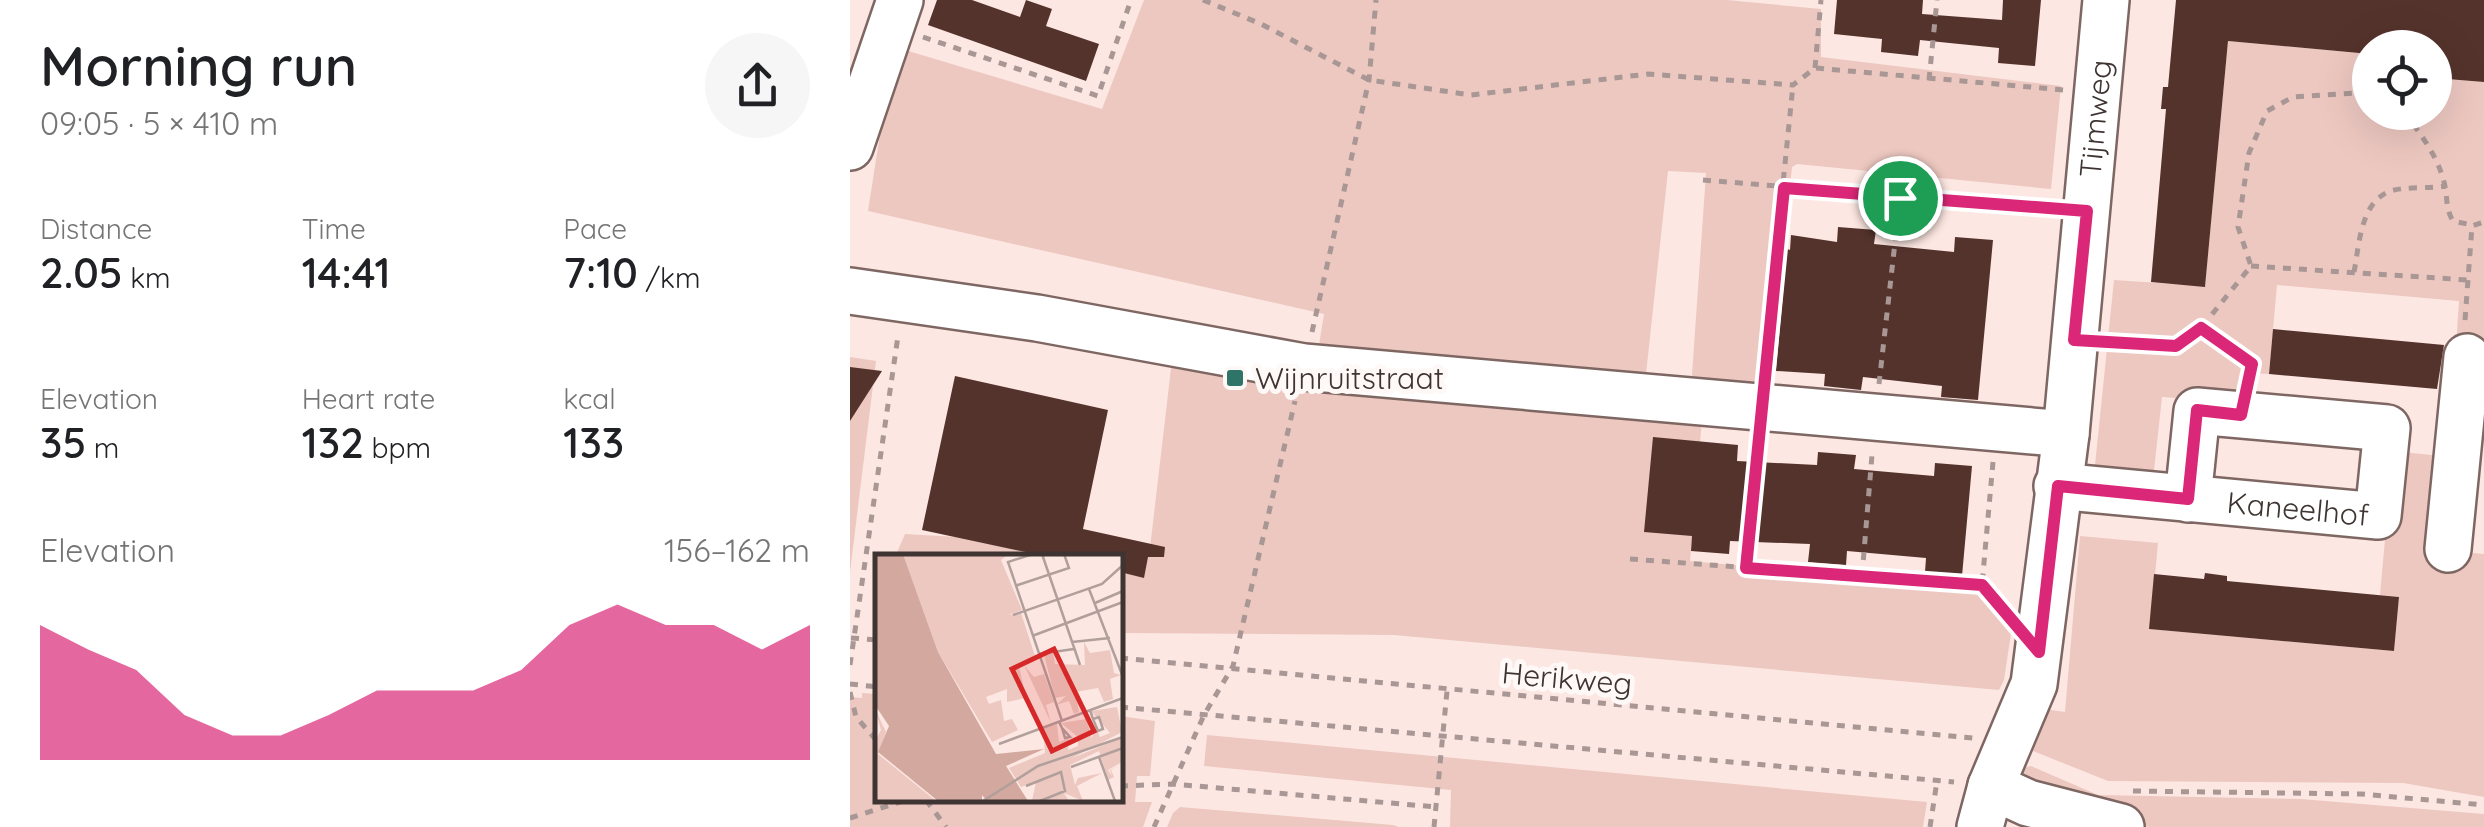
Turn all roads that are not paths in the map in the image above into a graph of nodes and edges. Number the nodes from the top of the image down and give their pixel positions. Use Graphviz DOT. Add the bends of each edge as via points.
graph roads {
  1 [pos="2106,0"];
  2 [pos="896,13"];
  3 [pos="850,146"];
  4 [pos="850,291"];
  5 [pos="2467,357"];
  6 [pos="2387,428"];
  7 [pos="2066,434"];
  8 [pos="2459,437"];
  9 [pos="2058,486"];
  10 [pos="2188,499"];
  11 [pos="2448,549"];
  12 [pos="1993,787"];
  13 [pos="2126,809"];
  1 -- 7 [label="street, Tijmweg"];
  2 -- 3 [label="street"];
  4 -- 7 [label="street" via="1304,367"];
  5 -- 8 [label="street"];
  6 -- 8 [label="street, Kaneelhof"];
  6 -- 10 [label="street, Kaneelhof" via="2378,516"];
  6 -- 10 [label="street, Kaneelhof" via="2197,410"];
  7 -- 9 [label="street, Tijmweg"];
  8 -- 11 [label="street"];
  9 -- 10 [label="street, Kaneelhof"];
  9 -- 12 [label="street, Tijmweg" via="2034,684"];
  12 -- 13 [label="street" via="2028,803"];
}
